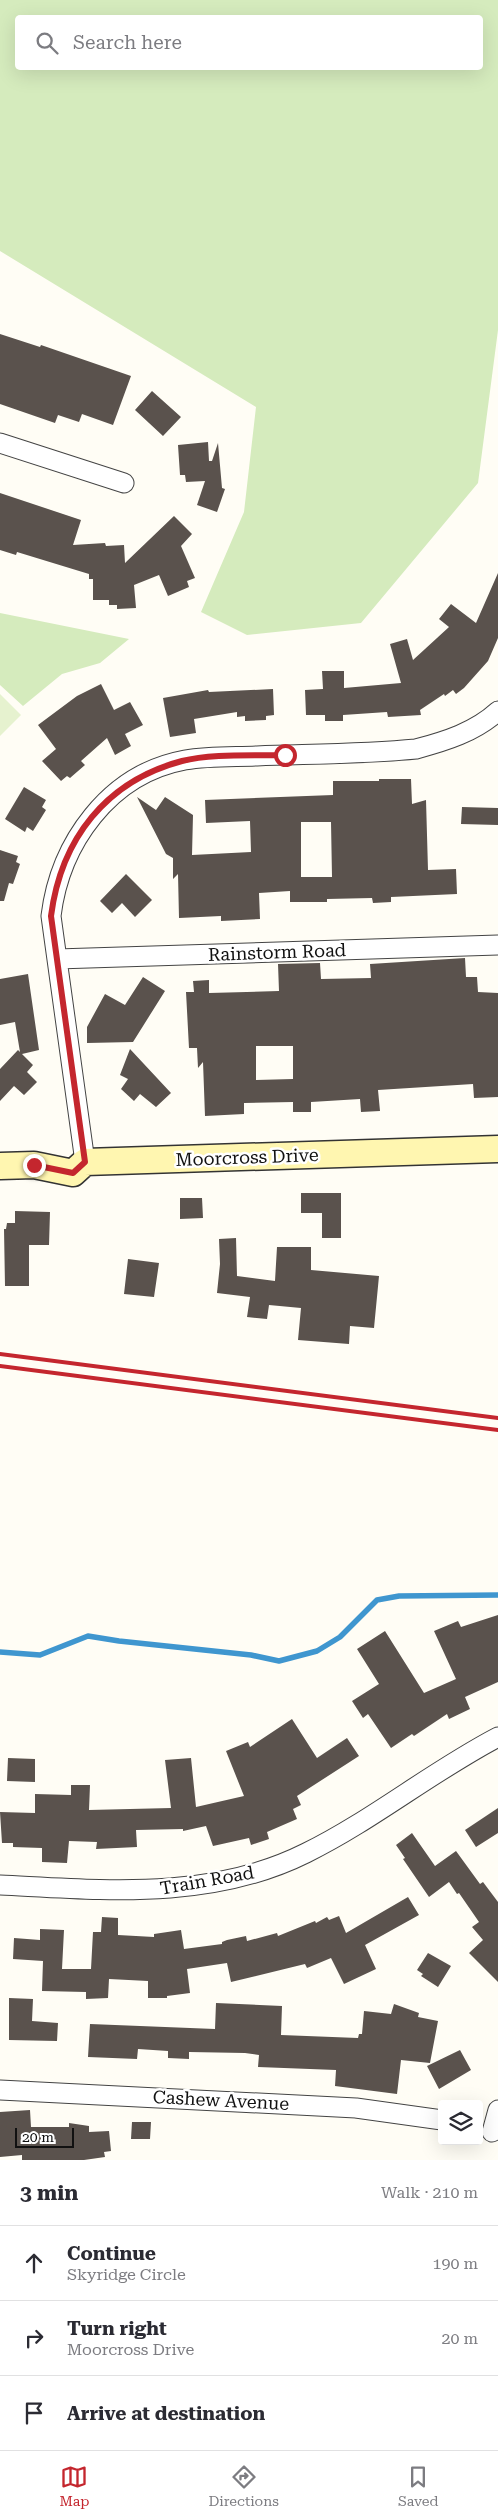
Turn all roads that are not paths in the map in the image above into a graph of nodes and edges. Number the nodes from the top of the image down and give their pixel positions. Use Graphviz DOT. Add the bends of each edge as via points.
graph roads {
  1 [pos="0,443"];
  2 [pos="124,483"];
  3 [pos="498,711"];
  4 [pos="498,945"];
  5 [pos="57,959"];
  6 [pos="498,1149"];
  7 [pos="85,1162"];
  8 [pos="0,1166"];
  9 [pos="498,1738"];
  10 [pos="0,1885"];
  11 [pos="0,2090"];
  12 [pos="498,2110"];
  13 [pos="438,2119"];
  14 [pos="490,2132"];
  1 -- 2 [label="street"];
  3 -- 5 [label="street" via="461,734 416,748 184,760 134,780 107,800 88,820 61,869 51,916"];
  4 -- 5 [label="street, Rainstorm Road"];
  5 -- 7 [label="street"];
  6 -- 7 [label="street, Moorcross Drive"];
  7 -- 8 [label="street, Moorcross Drive" via="73,1173 34,1165"];
  9 -- 10 [label="street, Train Road" via="464,1755 334,1838 272,1868 185,1888 134,1891"];
  11 -- 13 [label="street, Cashew Avenue" via="356,2108"];
  12 -- 14 [label="street"];
}
